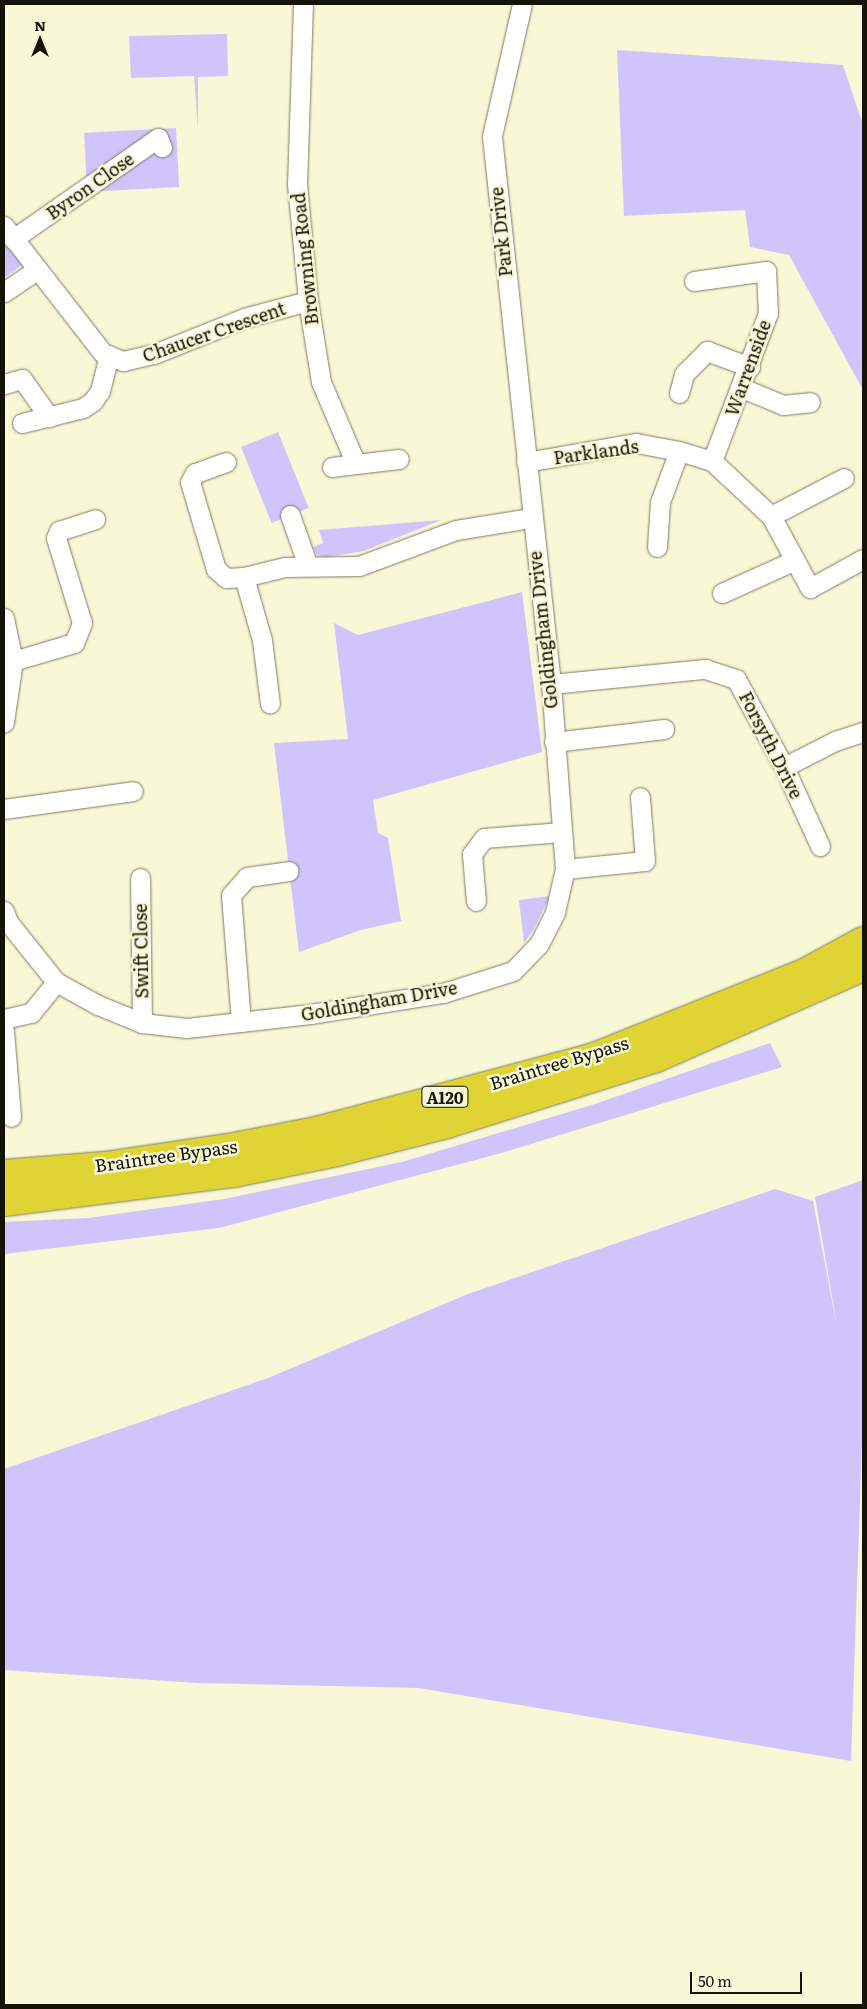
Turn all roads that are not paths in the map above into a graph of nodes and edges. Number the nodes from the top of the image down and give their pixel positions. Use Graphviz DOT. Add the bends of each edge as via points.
graph roads {
  1 [pos="303,4"];
  2 [pos="522,4"];
  3 [pos="162,147"];
  4 [pos="8,232"];
  5 [pos="37,270"];
  6 [pos="694,281"];
  7 [pos="4,292"];
  8 [pos="308,301"];
  9 [pos="108,355"];
  10 [pos="750,367"];
  11 [pos="4,384"];
  12 [pos="742,388"];
  13 [pos="679,394"];
  14 [pos="810,402"];
  15 [pos="49,417"];
  16 [pos="22,423"];
  17 [pos="679,451"];
  18 [pos="399,458"];
  19 [pos="712,461"];
  20 [pos="226,462"];
  21 [pos="526,462"];
  22 [pos="356,464"];
  23 [pos="332,467"];
  24 [pos="844,478"];
  25 [pos="290,515"];
  26 [pos="771,516"];
  27 [pos="531,518"];
  28 [pos="95,519"];
  29 [pos="657,547"];
  30 [pos="863,559"];
  31 [pos="794,560"];
  32 [pos="308,566"];
  33 [pos="244,577"];
  34 [pos="722,594"];
  35 [pos="4,618"];
  36 [pos="13,661"];
  37 [pos="551,684"];
  38 [pos="270,704"];
  39 [pos="4,722"];
  40 [pos="664,729"];
  41 [pos="863,732"];
  42 [pos="554,742"];
  43 [pos="784,767"];
  44 [pos="133,791"];
  45 [pos="640,797"];
  46 [pos="4,809"];
  47 [pos="562,832"];
  48 [pos="820,846"];
  49 [pos="565,868"];
  50 [pos="289,870"];
  51 [pos="140,878"];
  52 [pos="476,901"];
  53 [pos="4,911"];
  54 [pos="863,941"];
  55 [pos="863,967"];
  56 [pos="56,982"];
  57 [pos="4,1019"];
  58 [pos="241,1022"];
  59 [pos="142,1023"];
  60 [pos="4,1031"];
  61 [pos="11,1117"];
  62 [pos="4,1174"];
  63 [pos="4,1202"];
  1 -- 8 [label="street, Browning Road" via="297,184"];
  2 -- 21 [label="street, Park Drive" via="492,136"];
  3 -- 4 [label="street, Byron Close" via="158,138"];
  4 -- 5 [label="street"];
  5 -- 7 [label="street"];
  5 -- 9 [label="street" via="103,353"];
  6 -- 10 [label="street, Warrenside" via="766,271 768,313"];
  8 -- 9 [label="street, Chaucer Crescent" via="244,318 154,354 123,361"];
  8 -- 22 [label="street, Browning Road" via="322,382"];
  9 -- 15 [label="street" via="100,391 93,401 83,408"];
  10 -- 12 [label="street, Warrenside"];
  10 -- 13 [label="street" via="707,350 684,374"];
  11 -- 15 [label="street" via="22,379"];
  12 -- 14 [label="street" via="783,405"];
  12 -- 19 [label="street, Warrenside"];
  15 -- 16 [label="street"];
  17 -- 19 [label="street, Parklands"];
  17 -- 21 [label="street, Parklands" via="636,443"];
  17 -- 29 [label="street" via="660,502"];
  18 -- 22 [label="street"];
  19 -- 26 [label="street, Parklands"];
  20 -- 33 [label="street" via="196,472 190,482 216,569 226,578"];
  21 -- 27 [label="street, Goldingham Drive"];
  22 -- 23 [label="street"];
  24 -- 26 [label="street"];
  25 -- 32 [label="street"];
  26 -- 31 [label="street, Parklands"];
  27 -- 32 [label="street" via="456,530 360,566"];
  27 -- 37 [label="street, Goldingham Drive"];
  28 -- 36 [label="street" via="60,531 56,538 82,623 74,643"];
  30 -- 31 [label="street, Parklands" via="810,588"];
  31 -- 34 [label="street"];
  32 -- 33 [label="street" via="285,567"];
  33 -- 38 [label="street" via="262,640"];
  35 -- 36 [label="street"];
  36 -- 39 [label="street"];
  37 -- 42 [label="street, Goldingham Drive"];
  37 -- 43 [label="street, Forsyth Drive" via="704,669 736,680"];
  40 -- 42 [label="street"];
  41 -- 43 [label="street" via="835,741"];
  42 -- 47 [label="street, Goldingham Drive"];
  43 -- 48 [label="street, Forsyth Drive"];
  44 -- 46 [label="street"];
  45 -- 49 [label="street" via="645,861"];
  47 -- 49 [label="street, Goldingham Drive"];
  47 -- 52 [label="street" via="484,838 472,854"];
  49 -- 58 [label="street, Goldingham Drive" via="555,912 539,944 513,971 443,993"];
  50 -- 58 [label="street" via="247,877 231,895"];
  51 -- 59 [label="street, Swift Close"];
  53 -- 56 [label="street, Goldingham Drive" via="8,922"];
  54 -- 62 [label="highway, Braintree Bypass / A120" via="806,972 594,1056 434,1100 316,1131 229,1148 106,1166"];
  55 -- 63 [label="highway, Braintree Bypass / A120" via="656,1058 447,1124 337,1152 234,1172"];
  56 -- 57 [label="street" via="31,1013"];
  56 -- 59 [label="street, Goldingham Drive" via="98,1005"];
  58 -- 59 [label="street, Goldingham Drive" via="187,1028"];
  60 -- 61 [label="street"];
}
